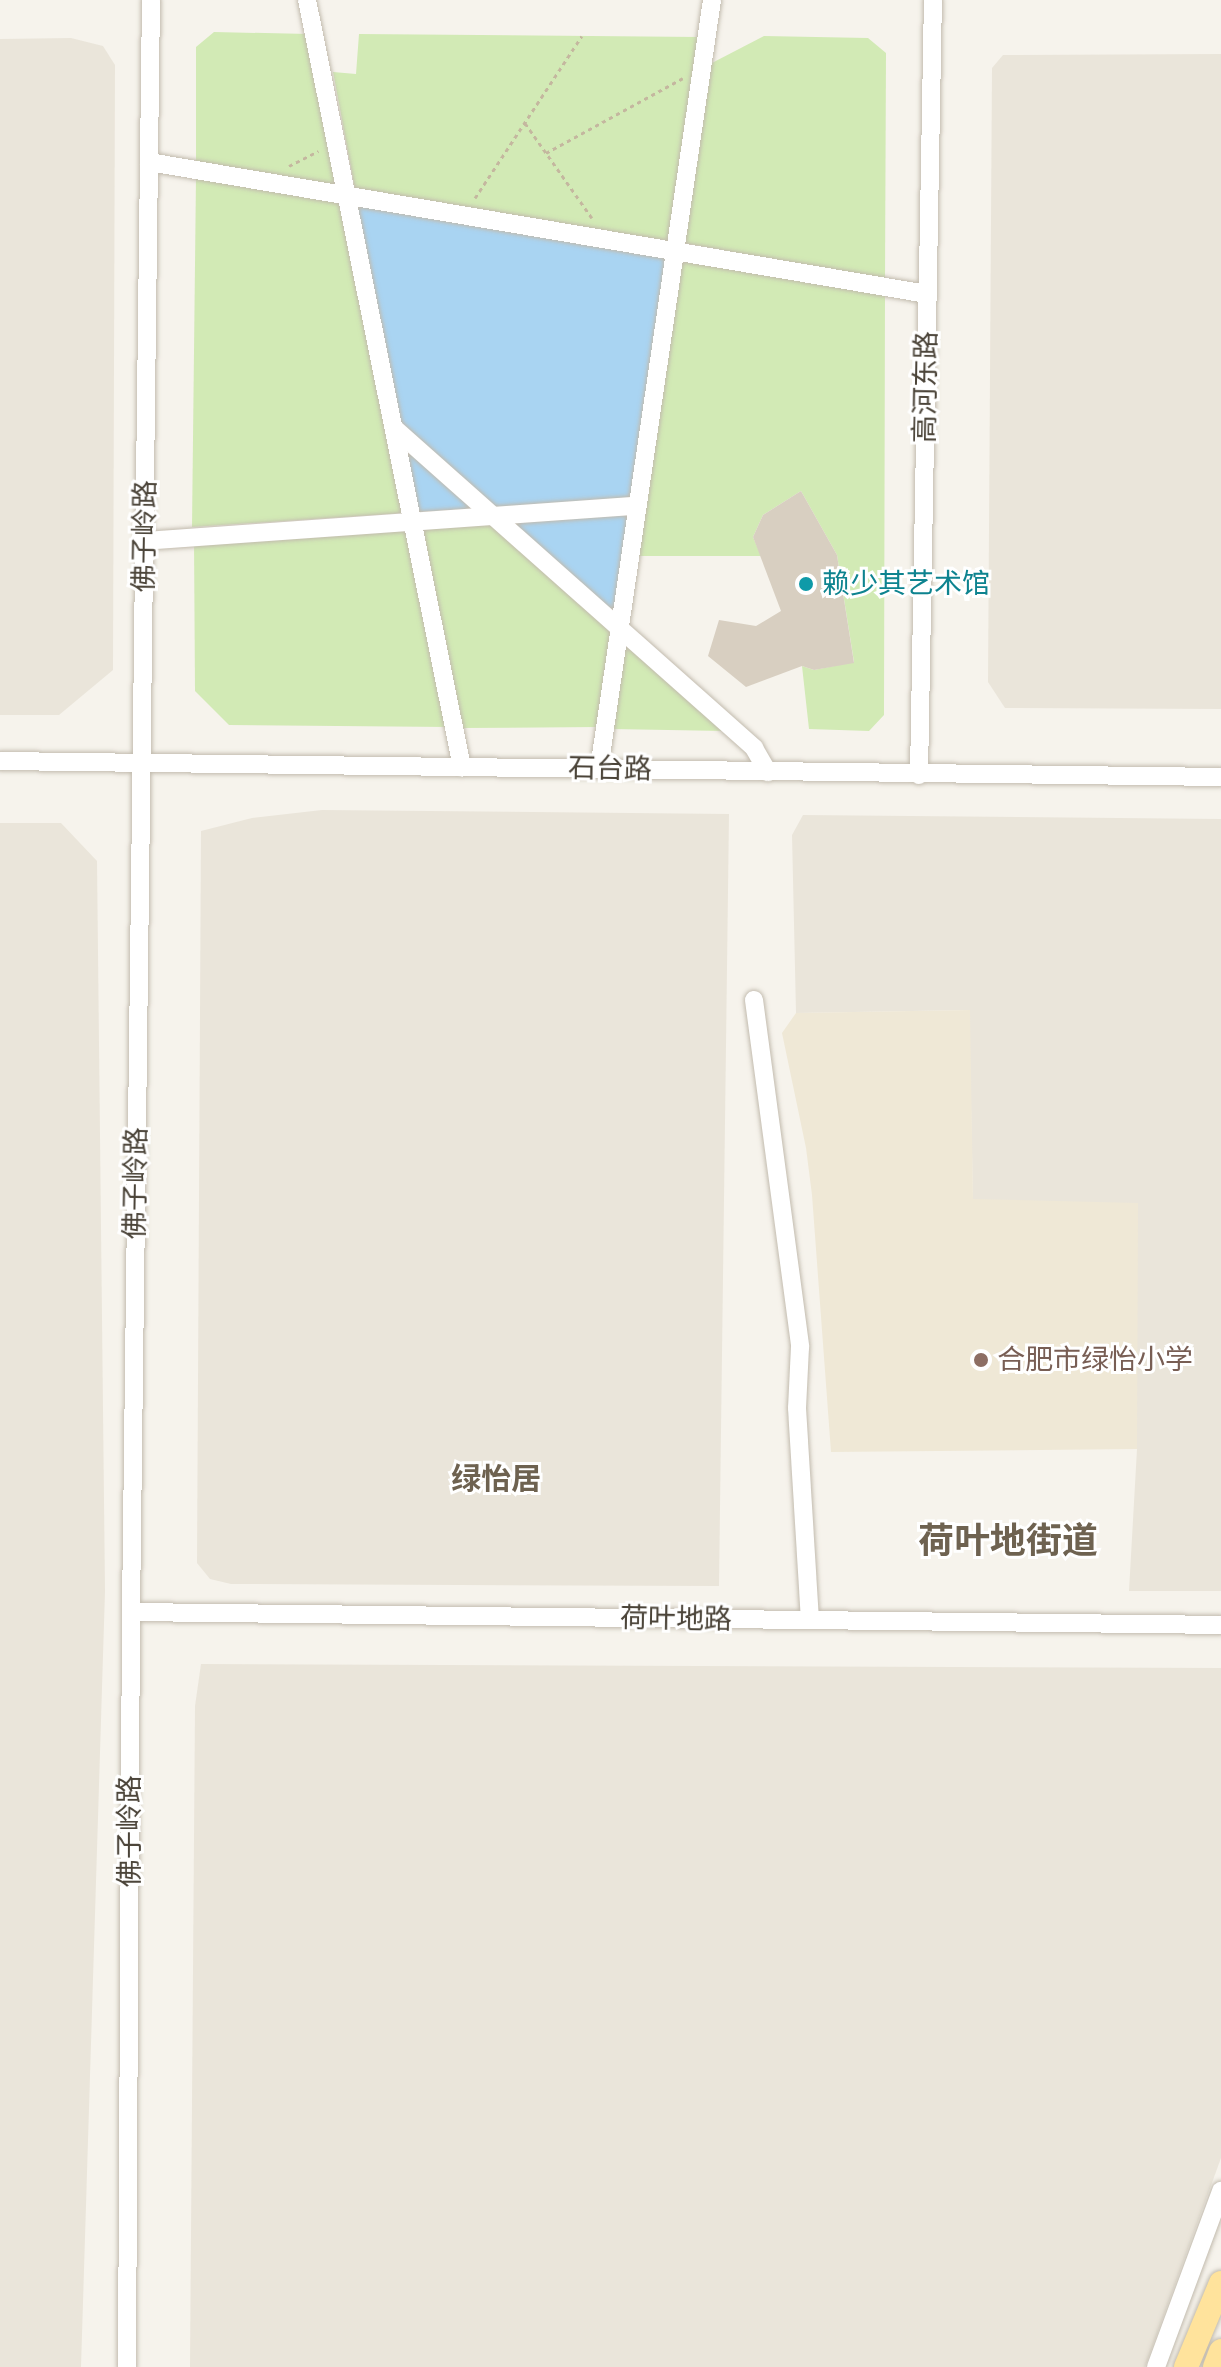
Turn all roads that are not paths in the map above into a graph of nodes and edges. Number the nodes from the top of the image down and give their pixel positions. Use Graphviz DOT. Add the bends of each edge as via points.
graph roads {
  1 [pos="151,0"];
  2 [pos="307,0"];
  3 [pos="712,0"];
  4 [pos="933,0"];
  5 [pos="149,162"];
  6 [pos="347,196"];
  7 [pos="675,251"];
  8 [pos="927,294"];
  9 [pos="394,428"];
  10 [pos="637,506"];
  11 [pos="494,515"];
  12 [pos="413,520"];
  13 [pos="144,541"];
  14 [pos="619,631"];
  15 [pos="0,761"];
  16 [pos="142,761"];
  17 [pos="462,767"];
  18 [pos="599,769"];
  19 [pos="768,772"];
  20 [pos="919,775"];
  21 [pos="1221,777"];
  22 [pos="754,1000"];
  23 [pos="131,1612"];
  24 [pos="810,1620"];
  25 [pos="1221,1625"];
  26 [pos="1221,2191"];
  27 [pos="1221,2283"];
  28 [pos="1221,2351"];
  29 [pos="127,2367"];
  30 [pos="1156,2367"];
  31 [pos="1186,2367"];
  32 [pos="1215,2367"];
  1 -- 5 [label="street, 佛子岭路"];
  2 -- 6 [label="street"];
  3 -- 7 [label="street"];
  4 -- 8 [label="street, 高河东路"];
  5 -- 6 [label="street"];
  5 -- 13 [label="street, 佛子岭路"];
  6 -- 7 [label="street"];
  6 -- 9 [label="street"];
  7 -- 8 [label="street"];
  7 -- 10 [label="street"];
  8 -- 20 [label="street, 高河东路"];
  9 -- 11 [label="street"];
  9 -- 12 [label="street"];
  10 -- 11 [label="street"];
  10 -- 14 [label="street"];
  11 -- 12 [label="street"];
  11 -- 14 [label="street"];
  12 -- 13 [label="street"];
  12 -- 17 [label="street"];
  13 -- 16 [label="street, 佛子岭路"];
  14 -- 18 [label="street"];
  14 -- 19 [label="street" via="754,748"];
  15 -- 16 [label="street, 石台路"];
  16 -- 17 [label="street, 石台路"];
  16 -- 23 [label="street, 佛子岭路"];
  17 -- 18 [label="street, 石台路"];
  18 -- 19 [label="street, 石台路"];
  19 -- 20 [label="street, 石台路"];
  20 -- 21 [label="street, 石台路"];
  22 -- 24 [label="street" via="800,1347 797,1408"];
  23 -- 24 [label="street, 荷叶地路"];
  23 -- 29 [label="street, 佛子岭路"];
  24 -- 25 [label="street, 荷叶地路"];
  26 -- 30 [label="street"];
  27 -- 31 [label="main road"];
  28 -- 32 [label="main road"];
}
